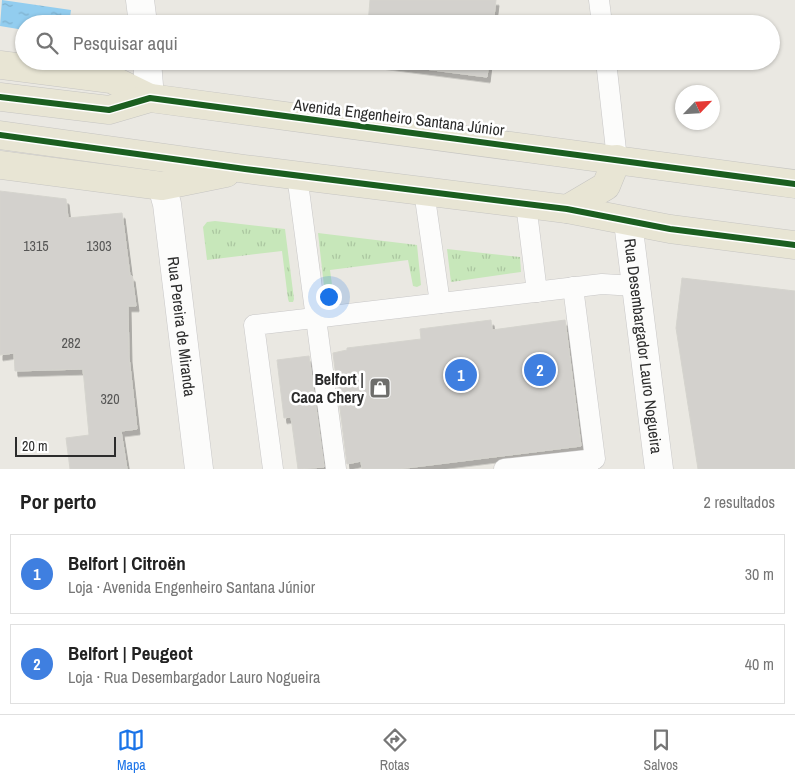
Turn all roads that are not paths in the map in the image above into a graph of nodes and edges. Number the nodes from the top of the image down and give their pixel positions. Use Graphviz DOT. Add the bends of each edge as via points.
graph roads {
  1 [pos="140,0"];
  2 [pos="599,0"];
  3 [pos="142,15"];
  4 [pos="601,15"];
  5 [pos="0,65"];
  6 [pos="15,67"];
  7 [pos="40,70"];
  8 [pos="148,70"];
  9 [pos="607,70"];
  10 [pos="0,97"];
  11 [pos="150,98"];
  12 [pos="0,135"];
  13 [pos="617,159"];
  14 [pos="0,166"];
  15 [pos="245,169"];
  16 [pos="297,175"];
  17 [pos="795,184"];
  18 [pos="162,186"];
  19 [pos="424,191"];
  20 [pos="526,204"];
  21 [pos="567,209"];
  22 [pos="628,222"];
  23 [pos="795,245"];
  24 [pos="636,286"];
  25 [pos="573,288"];
  26 [pos="537,292"];
  27 [pos="440,304"];
  28 [pos="314,318"];
  29 [pos="587,464"];
  30 [pos="199,469"];
  31 [pos="273,469"];
  32 [pos="336,469"];
  33 [pos="504,469"];
  34 [pos="659,469"];
  1 -- 3 [label="street"];
  2 -- 4 [label="lane"];
  5 -- 6 [label="main road"];
  7 -- 11 [label="main road" via="111,79"];
  8 -- 11 [label="street"];
  9 -- 13 [label="lane"];
  10 -- 11 [label="main road, Avenida Engenheiro Santana Júnior" via="109,110"];
  11 -- 13 [label="main road, Avenida Engenheiro Santana Júnior"];
  12 -- 15 [label="main road"];
  13 -- 17 [label="main road, Avenida Engenheiro Santana Júnior"];
  13 -- 21 [label="main road" via="606,186"];
  14 -- 18 [label="main road"];
  15 -- 16 [label="main road"];
  15 -- 18 [label="main road"];
  16 -- 19 [label="main road"];
  16 -- 28 [label="lane"];
  18 -- 30 [label="street, Rua Pereira de Miranda"];
  19 -- 20 [label="main road"];
  19 -- 27 [label="lane"];
  20 -- 21 [label="main road"];
  20 -- 26 [label="lane"];
  21 -- 22 [label="main road"];
  22 -- 23 [label="main road"];
  22 -- 24 [label="street, Rua Desembargador Lauro Nogueira"];
  24 -- 25 [label="lane" via="602,284"];
  24 -- 34 [label="street, Rua Desembargador Lauro Nogueira"];
  25 -- 26 [label="lane"];
  25 -- 29 [label="lane" via="595,459"];
  26 -- 27 [label="lane"];
  27 -- 28 [label="lane"];
  28 -- 31 [label="lane" via="254,325"];
  28 -- 32 [label="lane"];
  29 -- 33 [label="lane"];
}
